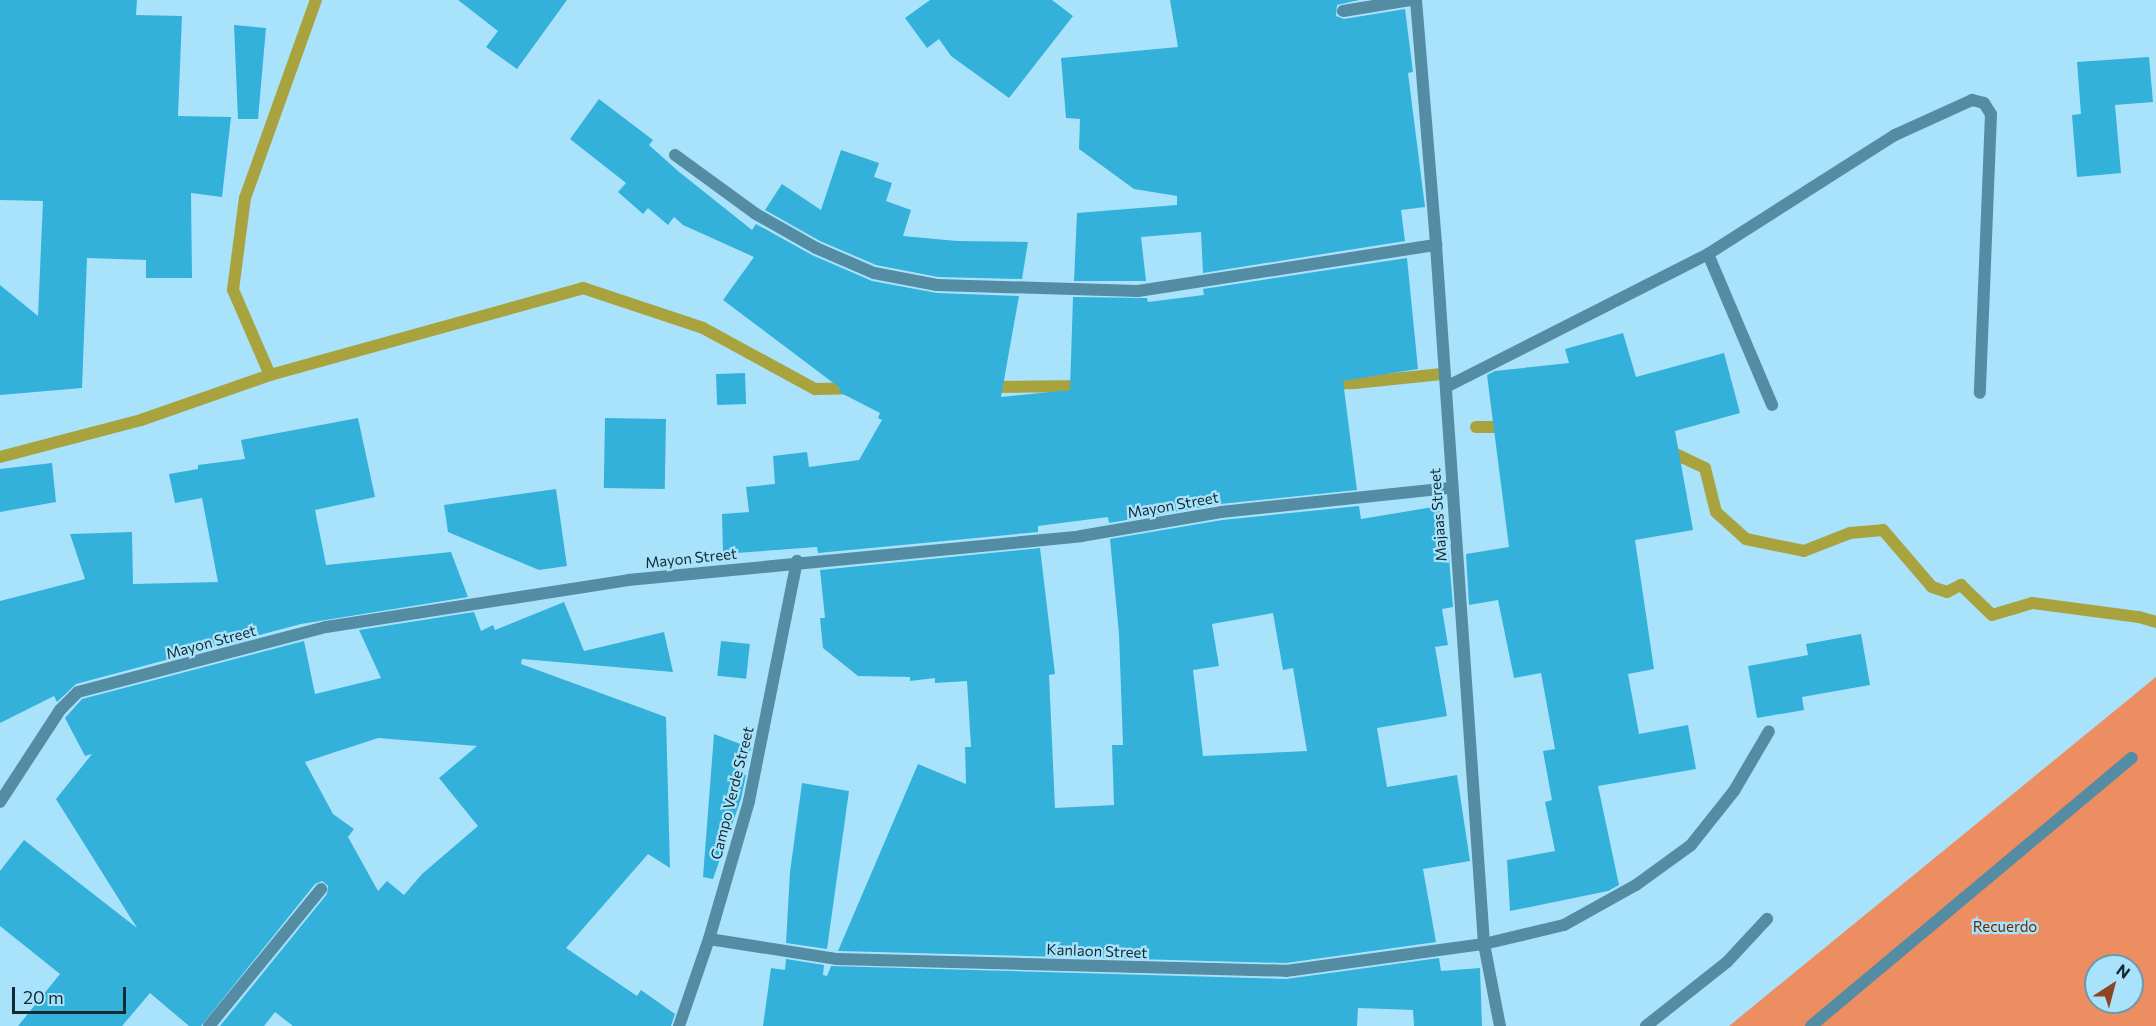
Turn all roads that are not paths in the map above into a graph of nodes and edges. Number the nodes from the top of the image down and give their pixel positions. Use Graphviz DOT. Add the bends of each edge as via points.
graph roads {
  1 [pos="1410,0"];
  2 [pos="1416,0"];
  3 [pos="1343,11"];
  4 [pos="675,155"];
  5 [pos="1436,245"];
  6 [pos="1708,254"];
  7 [pos="1446,387"];
  8 [pos="1980,393"];
  9 [pos="1772,405"];
  10 [pos="1451,488"];
  11 [pos="797,561"];
  12 [pos="1769,731"];
  13 [pos="2132,758"];
  14 [pos="0,802"];
  15 [pos="321,889"];
  16 [pos="1767,919"];
  17 [pos="709,939"];
  18 [pos="1484,944"];
  19 [pos="209,1026"];
  20 [pos="678,1026"];
  21 [pos="1500,1026"];
  22 [pos="1646,1026"];
  23 [pos="1811,1026"];
  1 -- 3 [label="street"];
  2 -- 5 [label="street, Majaas Street"];
  4 -- 5 [label="street" via="756,213 816,248 874,273 937,285 1138,291"];
  5 -- 7 [label="street, Majaas Street"];
  6 -- 7 [label="street"];
  6 -- 8 [label="street" via="1895,135 1972,100 1984,103 1991,114"];
  6 -- 9 [label="street"];
  7 -- 10 [label="street, Majaas Street"];
  10 -- 11 [label="street, Mayon Street" via="1221,512 1081,536"];
  10 -- 18 [label="street, Majaas Street"];
  11 -- 14 [label="street, Mayon Street" via="628,580 326,627 78,692 60,710"];
  11 -- 17 [label="street, Campo Verde Street" via="748,801"];
  12 -- 18 [label="street, Kanlaon Street" via="1734,791 1690,845 1636,885 1564,925"];
  13 -- 23 [label="street"];
  15 -- 19 [label="street"];
  16 -- 22 [label="street" via="1727,962"];
  17 -- 18 [label="street, Kanlaon Street" via="837,959 1286,972"];
  17 -- 20 [label="street, Campo Verde Street"];
  18 -- 21 [label="street, Majaas Street"];
}
